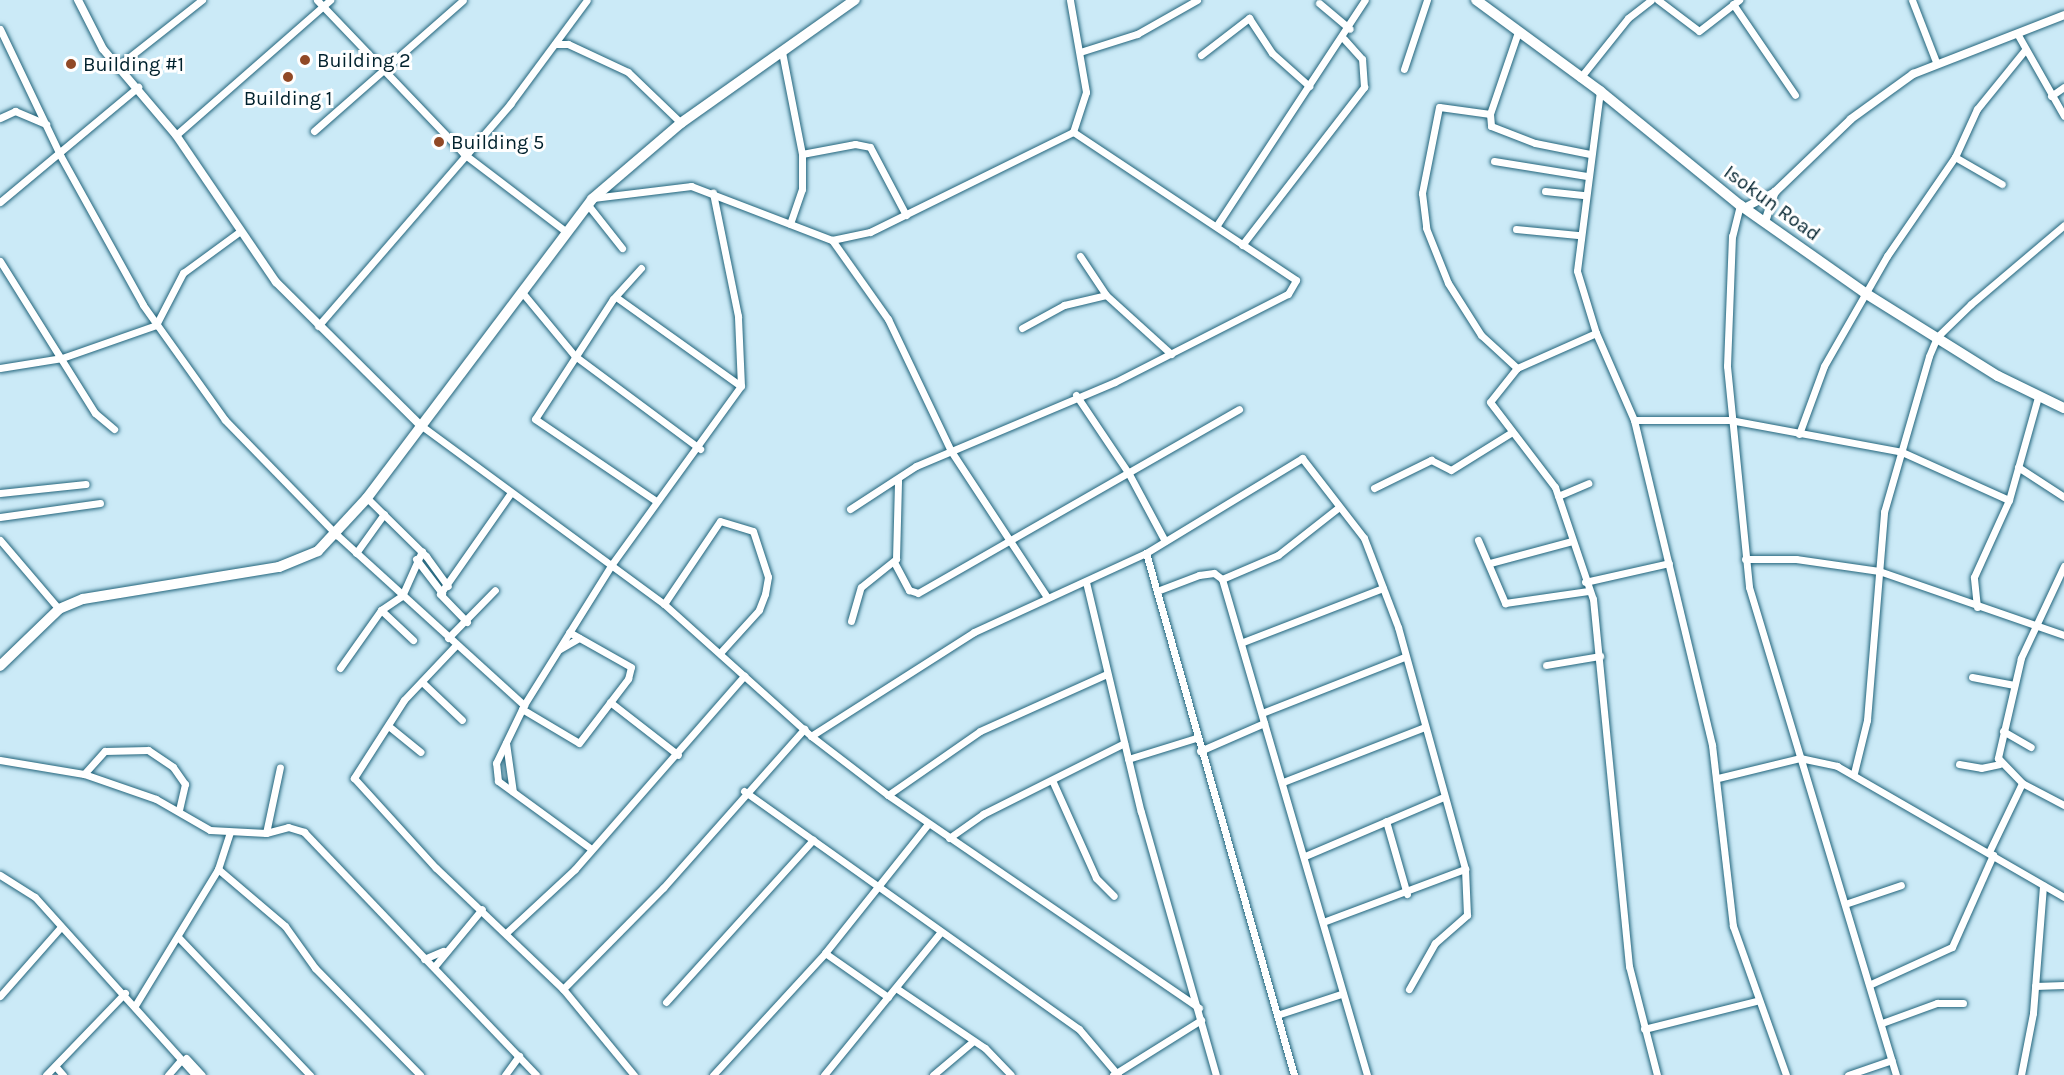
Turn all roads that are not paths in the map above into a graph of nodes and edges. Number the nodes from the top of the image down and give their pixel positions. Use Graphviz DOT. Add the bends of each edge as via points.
graph roads {
  1 [pos="78,0"];
  2 [pos="202,0"];
  3 [pos="317,0"];
  4 [pos="330,0"];
  5 [pos="463,0"];
  6 [pos="587,0"];
  7 [pos="855,0"];
  8 [pos="1070,0"];
  9 [pos="1197,0"];
  10 [pos="1365,0"];
  11 [pos="1427,0"];
  12 [pos="1477,0"];
  13 [pos="1651,0"];
  14 [pos="1658,0"];
  15 [pos="1912,0"];
  16 [pos="1736,2"];
  17 [pos="1319,3"];
  18 [pos="321,9"];
  19 [pos="834,11"];
  20 [pos="2064,15"];
  21 [pos="0,29"];
  22 [pos="1350,29"];
  23 [pos="1518,32"];
  24 [pos="562,34"];
  25 [pos="2018,35"];
  26 [pos="1344,39"];
  27 [pos="555,44"];
  28 [pos="568,44"];
  29 [pos="2025,50"];
  30 [pos="782,52"];
  31 [pos="1080,52"];
  32 [pos="1201,55"];
  33 [pos="1936,62"];
  34 [pos="118,66"];
  35 [pos="1404,69"];
  36 [pos="385,72"];
  37 [pos="1580,78"];
  38 [pos="1309,86"];
  39 [pos="138,87"];
  40 [pos="2064,87"];
  41 [pos="1600,91"];
  42 [pos="1796,95"];
  43 [pos="2051,96"];
  44 [pos="1490,114"];
  45 [pos="2064,116"];
  46 [pos="0,118"];
  47 [pos="681,123"];
  48 [pos="46,124"];
  49 [pos="314,131"];
  50 [pos="1073,132"];
  51 [pos="176,135"];
  52 [pos="464,154"];
  53 [pos="802,154"];
  54 [pos="1590,154"];
  55 [pos="60,155"];
  56 [pos="1955,157"];
  57 [pos="1494,161"];
  58 [pos="1587,176"];
  59 [pos="2002,184"];
  60 [pos="1545,190"];
  61 [pos="1775,192"];
  62 [pos="713,193"];
  63 [pos="1583,195"];
  64 [pos="0,202"];
  65 [pos="590,202"];
  66 [pos="1742,206"];
  67 [pos="906,215"];
  68 [pos="1766,222"];
  69 [pos="790,224"];
  70 [pos="1217,225"];
  71 [pos="2064,225"];
  72 [pos="1516,229"];
  73 [pos="565,231"];
  74 [pos="239,232"];
  75 [pos="1578,235"];
  76 [pos="832,240"];
  77 [pos="1242,245"];
  78 [pos="622,248"];
  79 [pos="1080,256"];
  80 [pos="0,261"];
  81 [pos="641,268"];
  82 [pos="520,291"];
  83 [pos="1865,293"];
  84 [pos="1106,295"];
  85 [pos="616,297"];
  86 [pos="156,325"];
  87 [pos="318,326"];
  88 [pos="1022,328"];
  89 [pos="1596,333"];
  90 [pos="1937,337"];
  91 [pos="1171,354"];
  92 [pos="575,356"];
  93 [pos="62,358"];
  94 [pos="0,368"];
  95 [pos="1517,368"];
  96 [pos="741,386"];
  97 [pos="1076,395"];
  98 [pos="2038,397"];
  99 [pos="2064,408"];
  100 [pos="1239,409"];
  101 [pos="1634,420"];
  102 [pos="1730,420"];
  103 [pos="419,424"];
  104 [pos="114,429"];
  105 [pos="1512,432"];
  106 [pos="1799,434"];
  107 [pos="700,449"];
  108 [pos="951,451"];
  109 [pos="1902,452"];
  110 [pos="2018,467"];
  111 [pos="1129,474"];
  112 [pos="898,480"];
  113 [pos="1588,483"];
  114 [pos="86,484"];
  115 [pos="1374,488"];
  116 [pos="0,493"];
  117 [pos="510,494"];
  118 [pos="1558,496"];
  119 [pos="2064,497"];
  120 [pos="367,498"];
  121 [pos="2009,500"];
  122 [pos="656,501"];
  123 [pos="100,503"];
  124 [pos="1338,508"];
  125 [pos="850,509"];
  126 [pos="384,514"];
  127 [pos="0,517"];
  128 [pos="337,535"];
  129 [pos="0,540"];
  130 [pos="1478,540"];
  131 [pos="1011,541"];
  132 [pos="1572,541"];
  133 [pos="1165,542"];
  134 [pos="422,551"];
  135 [pos="356,553"];
  136 [pos="1146,553"];
  137 [pos="416,559"];
  138 [pos="1745,560"];
  139 [pos="894,562"];
  140 [pos="1490,563"];
  141 [pos="1669,563"];
  142 [pos="612,564"];
  143 [pos="2064,566"];
  144 [pos="1879,572"];
  145 [pos="1222,579"];
  146 [pos="1086,582"];
  147 [pos="1585,582"];
  148 [pos="448,586"];
  149 [pos="1383,588"];
  150 [pos="495,590"];
  151 [pos="1157,591"];
  152 [pos="1588,591"];
  153 [pos="442,593"];
  154 [pos="402,596"];
  155 [pos="1047,597"];
  156 [pos="664,604"];
  157 [pos="1977,607"];
  158 [pos="59,609"];
  159 [pos="381,610"];
  160 [pos="850,621"];
  161 [pos="467,622"];
  162 [pos="2034,623"];
  163 [pos="569,633"];
  164 [pos="2064,636"];
  165 [pos="448,638"];
  166 [pos="579,638"];
  167 [pos="413,640"];
  168 [pos="1243,642"];
  169 [pos="456,645"];
  170 [pos="558,650"];
  171 [pos="720,653"];
  172 [pos="1600,656"];
  173 [pos="1404,657"];
  174 [pos="1546,665"];
  175 [pos="0,666"];
  176 [pos="340,668"];
  177 [pos="1107,674"];
  178 [pos="744,676"];
  179 [pos="1971,678"];
  180 [pos="422,682"];
  181 [pos="2014,685"];
  182 [pos="610,702"];
  183 [pos="523,707"];
  184 [pos="1262,713"];
  185 [pos="462,720"];
  186 [pos="1264,723"];
  187 [pos="1425,727"];
  188 [pos="391,728"];
  189 [pos="804,729"];
  190 [pos="2003,731"];
  191 [pos="811,736"];
  192 [pos="1196,738"];
  193 [pos="506,743"];
  194 [pos="1124,743"];
  195 [pos="2031,747"];
  196 [pos="1200,751"];
  197 [pos="421,752"];
  198 [pos="500,753"];
  199 [pos="678,755"];
  200 [pos="1800,758"];
  201 [pos="1128,759"];
  202 [pos="0,760"];
  203 [pos="507,762"];
  204 [pos="1959,764"];
  205 [pos="2000,764"];
  206 [pos="280,767"];
  207 [pos="1854,773"];
  208 [pos="84,774"];
  209 [pos="1718,778"];
  210 [pos="1052,780"];
  211 [pos="1283,782"];
  212 [pos="2022,783"];
  213 [pos="744,791"];
  214 [pos="513,792"];
  215 [pos="888,795"];
  216 [pos="1442,798"];
  217 [pos="2064,805"];
  218 [pos="179,811"];
  219 [pos="1386,821"];
  220 [pos="928,824"];
  221 [pos="230,832"];
  222 [pos="266,832"];
  223 [pos="949,838"];
  224 [pos="813,840"];
  225 [pos="590,848"];
  226 [pos="1991,853"];
  227 [pos="1305,856"];
  228 [pos="218,869"];
  229 [pos="1465,869"];
  230 [pos="0,875"];
  231 [pos="879,884"];
  232 [pos="1901,885"];
  233 [pos="2043,885"];
  234 [pos="1407,894"];
  235 [pos="1114,897"];
  236 [pos="2064,897"];
  237 [pos="1845,904"];
  238 [pos="482,909"];
  239 [pos="1323,922"];
  240 [pos="59,929"];
  241 [pos="506,933"];
  242 [pos="940,933"];
  243 [pos="179,938"];
  244 [pos="443,951"];
  245 [pos="825,953"];
  246 [pos="424,959"];
  247 [pos="434,967"];
  248 [pos="1871,984"];
  249 [pos="2064,985"];
  250 [pos="2035,986"];
  251 [pos="896,988"];
  252 [pos="563,989"];
  253 [pos="1409,989"];
  254 [pos="125,993"];
  255 [pos="1341,994"];
  256 [pos="0,996"];
  257 [pos="888,997"];
  258 [pos="1756,1001"];
  259 [pos="666,1002"];
  260 [pos="1963,1003"];
  261 [pos="135,1004"];
  262 [pos="1199,1008"];
  263 [pos="1277,1015"];
  264 [pos="1201,1020"];
  265 [pos="1882,1023"];
  266 [pos="1644,1029"];
  267 [pos="957,1031"];
  268 [pos="972,1042"];
  269 [pos="960,1049"];
  270 [pos="519,1056"];
  271 [pos="183,1060"];
  272 [pos="1892,1060"];
  273 [pos="56,1067"];
  274 [pos="1116,1074"];
  275 [pos="45,1075"];
  276 [pos="63,1075"];
  277 [pos="168,1075"];
  278 [pos="195,1075"];
  279 [pos="202,1075"];
  280 [pos="310,1075"];
  281 [pos="420,1075"];
  282 [pos="505,1075"];
  283 [pos="536,1075"];
  284 [pos="634,1075"];
  285 [pos="713,1075"];
  286 [pos="825,1075"];
  287 [pos="933,1075"];
  288 [pos="1011,1075"];
  289 [pos="1216,1075"];
  290 [pos="1294,1075"];
  291 [pos="1367,1075"];
  292 [pos="1657,1075"];
  293 [pos="1786,1075"];
  294 [pos="1848,1075"];
  295 [pos="1896,1075"];
  296 [pos="2020,1075"];
  1 -- 34 [label="street"];
  2 -- 34 [label="street"];
  3 -- 18 [label="street"];
  4 -- 18 [label="street"];
  5 -- 36 [label="street"];
  6 -- 24 [label="street"];
  7 -- 19 [label="main road"];
  8 -- 31 [label="street"];
  9 -- 31 [label="street" via="1145,30"];
  10 -- 22 [label="street"];
  11 -- 35 [label="street"];
  12 -- 23 [label="main road, Isokun Road"];
  13 -- 37 [label="street" via="1628,18"];
  14 -- 16 [label="street" via="1699,31"];
  15 -- 33 [label="street"];
  16 -- 42 [label="street"];
  17 -- 22 [label="street"];
  18 -- 36 [label="street"];
  18 -- 51 [label="street"];
  19 -- 30 [label="main road"];
  20 -- 25 [label="street"];
  21 -- 48 [label="street"];
  22 -- 26 [label="street"];
  23 -- 37 [label="main road, Isokun Road"];
  23 -- 44 [label="street"];
  24 -- 27 [label="street"];
  24 -- 28 [label="street"];
  25 -- 29 [label="street"];
  25 -- 33 [label="street"];
  26 -- 38 [label="street"];
  26 -- 77 [label="street" via="1362,59 1364,87"];
  27 -- 28 [label="street"];
  27 -- 52 [label="street"];
  28 -- 47 [label="street" via="628,72"];
  29 -- 43 [label="street"];
  29 -- 56 [label="street" via="1977,109"];
  30 -- 47 [label="main road"];
  30 -- 53 [label="street"];
  31 -- 50 [label="street" via="1085,108"];
  32 -- 38 [label="street" via="1249,18 1272,53"];
  33 -- 61 [label="street" via="1851,119"];
  34 -- 39 [label="street"];
  36 -- 49 [label="street"];
  36 -- 52 [label="street"];
  37 -- 41 [label="main road, Isokun Road"];
  38 -- 70 [label="street"];
  39 -- 51 [label="street"];
  39 -- 55 [label="street"];
  40 -- 43 [label="street"];
  41 -- 54 [label="street"];
  41 -- 66 [label="main road, Isokun Road"];
  43 -- 45 [label="street"];
  44 -- 54 [label="street" via="1495,129"];
  44 -- 95 [label="street" via="1439,107 1422,193 1426,228 1452,292 1481,335"];
  46 -- 48 [label="street" via="15,111"];
  47 -- 65 [label="main road"];
  48 -- 55 [label="street"];
  50 -- 67 [label="street" via="1032,156"];
  50 -- 70 [label="street"];
  51 -- 74 [label="street"];
  52 -- 73 [label="street"];
  52 -- 87 [label="street"];
  53 -- 67 [label="street" via="855,144 870,147"];
  53 -- 69 [label="street" via="802,189"];
  54 -- 58 [label="street"];
  55 -- 64 [label="street"];
  55 -- 86 [label="street"];
  56 -- 59 [label="street"];
  56 -- 83 [label="street"];
  57 -- 58 [label="street"];
  58 -- 63 [label="street"];
  60 -- 63 [label="street"];
  61 -- 66 [label="street"];
  61 -- 68 [label="street"];
  62 -- 65 [label="street" via="691,186"];
  62 -- 69 [label="street"];
  62 -- 96 [label="street" via="738,316"];
  63 -- 75 [label="street"];
  65 -- 73 [label="main road"];
  65 -- 78 [label="street"];
  66 -- 68 [label="main road, Isokun Road"];
  66 -- 102 [label="street" via="1732,236"];
  67 -- 76 [label="street" via="870,232"];
  68 -- 83 [label="main road, Isokun Road"];
  69 -- 76 [label="street"];
  70 -- 77 [label="street"];
  71 -- 90 [label="street"];
  72 -- 75 [label="street"];
  73 -- 82 [label="main road"];
  74 -- 86 [label="street" via="183,273"];
  74 -- 87 [label="street"];
  75 -- 89 [label="street" via="1577,271"];
  76 -- 108 [label="street" via="888,319"];
  77 -- 91 [label="street" via="1296,280 1288,294"];
  79 -- 84 [label="street"];
  80 -- 93 [label="street"];
  81 -- 85 [label="street"];
  82 -- 92 [label="street"];
  82 -- 103 [label="main road"];
  83 -- 90 [label="main road, Isokun Road"];
  83 -- 106 [label="street" via="1824,366"];
  84 -- 88 [label="street" via="1064,305"];
  84 -- 91 [label="street"];
  85 -- 92 [label="street"];
  85 -- 96 [label="street"];
  86 -- 93 [label="street"];
  86 -- 128 [label="street" via="225,420"];
  87 -- 103 [label="street"];
  89 -- 95 [label="street"];
  89 -- 101 [label="street"];
  90 -- 98 [label="main road, Isokun Road"];
  90 -- 109 [label="street"];
  91 -- 97 [label="street"];
  92 -- 107 [label="street"];
  92 -- 122 [label="street" via="534,419"];
  93 -- 94 [label="street"];
  93 -- 104 [label="street" via="95,413"];
  95 -- 105 [label="street" via="1490,402"];
  96 -- 107 [label="street"];
  97 -- 108 [label="street"];
  97 -- 111 [label="street"];
  98 -- 99 [label="main road, Isokun Road"];
  98 -- 110 [label="street"];
  100 -- 111 [label="street"];
  101 -- 102 [label="street"];
  101 -- 141 [label="street"];
  102 -- 106 [label="street"];
  102 -- 138 [label="street"];
  103 -- 117 [label="street"];
  103 -- 120 [label="main road"];
  105 -- 115 [label="street" via="1451,470 1431,460"];
  105 -- 118 [label="street"];
  106 -- 109 [label="street"];
  107 -- 122 [label="street"];
  108 -- 112 [label="street"];
  108 -- 131 [label="street"];
  109 -- 121 [label="street" via="1956,472"];
  109 -- 144 [label="street" via="1884,512"];
  110 -- 119 [label="street"];
  110 -- 121 [label="street"];
  111 -- 131 [label="street"];
  111 -- 133 [label="street"];
  112 -- 125 [label="street"];
  112 -- 139 [label="street"];
  113 -- 118 [label="street"];
  114 -- 116 [label="street"];
  117 -- 142 [label="street"];
  117 -- 148 [label="street"];
  118 -- 132 [label="street"];
  120 -- 126 [label="street"];
  120 -- 128 [label="main road"];
  121 -- 157 [label="street" via="1974,577"];
  122 -- 142 [label="street"];
  123 -- 127 [label="street"];
  124 -- 133 [label="street" via="1304,460 1296,457"];
  124 -- 145 [label="street" via="1278,555"];
  124 -- 149 [label="street" via="1347,511 1364,538"];
  126 -- 134 [label="street"];
  126 -- 135 [label="street"];
  128 -- 135 [label="street"];
  128 -- 158 [label="main road" via="318,551 279,567 95,595"];
  129 -- 158 [label="street"];
  130 -- 140 [label="street"];
  131 -- 139 [label="street" via="918,593 909,590"];
  131 -- 155 [label="street"];
  132 -- 140 [label="street"];
  132 -- 147 [label="street"];
  133 -- 136 [label="street"];
  134 -- 137 [label="street"];
  134 -- 148 [label="street"];
  135 -- 154 [label="street"];
  136 -- 146 [label="street"];
  136 -- 151 [label="street"];
  137 -- 153 [label="street"];
  137 -- 154 [label="street"];
  138 -- 144 [label="street" via="1796,559"];
  138 -- 200 [label="street" via="1765,653"];
  139 -- 160 [label="street" via="861,587"];
  140 -- 152 [label="street" via="1501,599 1511,605"];
  141 -- 147 [label="street"];
  141 -- 209 [label="street"];
  142 -- 156 [label="street"];
  142 -- 163 [label="street"];
  143 -- 162 [label="street"];
  144 -- 157 [label="street"];
  144 -- 207 [label="street" via="1867,720"];
  145 -- 151 [label="street" via="1214,573 1199,575"];
  145 -- 168 [label="street"];
  146 -- 155 [label="street"];
  146 -- 177 [label="street"];
  147 -- 152 [label="street"];
  148 -- 153 [label="street"];
  149 -- 168 [label="street"];
  149 -- 173 [label="street"];
  150 -- 161 [label="street"];
  151 -- 192 [label="street"];
  152 -- 172 [label="street"];
  153 -- 161 [label="street" via="440,598"];
  154 -- 159 [label="street"];
  154 -- 165 [label="street"];
  155 -- 191 [label="street" via="938,652"];
  156 -- 171 [label="street"];
  156 -- 171 [label="street" via="720,521 753,531 768,577 765,594 759,610"];
  157 -- 162 [label="street"];
  158 -- 175 [label="main road"];
  159 -- 167 [label="street"];
  159 -- 176 [label="street"];
  161 -- 165 [label="street"];
  162 -- 164 [label="street"];
  162 -- 181 [label="street"];
  163 -- 166 [label="street"];
  163 -- 170 [label="street"];
  165 -- 169 [label="street"];
  166 -- 170 [label="street"];
  166 -- 182 [label="street" via="631,667"];
  168 -- 184 [label="street"];
  169 -- 180 [label="street"];
  169 -- 183 [label="street"];
  170 -- 183 [label="street"];
  171 -- 178 [label="street"];
  172 -- 174 [label="street"];
  172 -- 266 [label="street" via="1614,844 1629,966"];
  173 -- 184 [label="street"];
  173 -- 187 [label="street"];
  177 -- 194 [label="street"];
  177 -- 215 [label="street" via="980,731"];
  178 -- 189 [label="street"];
  178 -- 199 [label="street"];
  179 -- 181 [label="street"];
  180 -- 185 [label="street"];
  180 -- 188 [label="street" via="404,700"];
  181 -- 190 [label="street"];
  182 -- 183 [label="street" via="576,744"];
  182 -- 199 [label="street"];
  183 -- 193 [label="street"];
  184 -- 186 [label="street"];
  186 -- 196 [label="street"];
  186 -- 211 [label="street"];
  187 -- 211 [label="street"];
  187 -- 216 [label="street"];
  188 -- 197 [label="street"];
  188 -- 238 [label="street" via="354,778"];
  189 -- 191 [label="street"];
  189 -- 213 [label="street"];
  190 -- 195 [label="street"];
  190 -- 205 [label="street"];
  191 -- 215 [label="street"];
  192 -- 196 [label="street"];
  192 -- 201 [label="street"];
  193 -- 198 [label="street"];
  193 -- 203 [label="street"];
  194 -- 201 [label="street"];
  194 -- 210 [label="street"];
  196 -- 263 [label="street"];
  198 -- 203 [label="street"];
  198 -- 214 [label="street" via="496,776"];
  199 -- 225 [label="street"];
  200 -- 207 [label="street"];
  200 -- 209 [label="street"];
  200 -- 237 [label="street"];
  201 -- 262 [label="street"];
  202 -- 208 [label="street"];
  203 -- 214 [label="street"];
  204 -- 205 [label="street" via="1981,768"];
  205 -- 212 [label="street"];
  206 -- 222 [label="street"];
  207 -- 226 [label="street"];
  208 -- 218 [label="street"];
  208 -- 218 [label="street" via="105,751 148,750 173,767 185,784"];
  209 -- 258 [label="street" via="1733,926"];
  210 -- 223 [label="street"];
  210 -- 235 [label="street" via="1096,878"];
  211 -- 227 [label="street"];
  212 -- 217 [label="street"];
  212 -- 226 [label="street"];
  213 -- 224 [label="street"];
  213 -- 252 [label="street" via="663,888"];
  214 -- 225 [label="street"];
  215 -- 220 [label="street"];
  216 -- 219 [label="street"];
  216 -- 229 [label="street"];
  218 -- 221 [label="street" via="210,830"];
  219 -- 227 [label="street"];
  219 -- 234 [label="street"];
  220 -- 223 [label="street"];
  220 -- 231 [label="street"];
  221 -- 222 [label="street"];
  221 -- 228 [label="street"];
  222 -- 246 [label="street" via="288,827 304,832"];
  223 -- 262 [label="street"];
  224 -- 231 [label="street"];
  224 -- 259 [label="street"];
  225 -- 241 [label="street" via="560,885"];
  226 -- 233 [label="street"];
  226 -- 248 [label="street" via="1952,947"];
  227 -- 239 [label="street"];
  228 -- 243 [label="street"];
  228 -- 281 [label="street" via="285,926 315,968"];
  229 -- 234 [label="street"];
  229 -- 253 [label="street" via="1467,915 1435,943"];
  230 -- 240 [label="street" via="35,897"];
  231 -- 242 [label="street"];
  231 -- 245 [label="street"];
  232 -- 237 [label="street"];
  233 -- 236 [label="street"];
  233 -- 250 [label="street"];
  234 -- 239 [label="street"];
  237 -- 248 [label="street"];
  238 -- 241 [label="street"];
  238 -- 244 [label="street"];
  239 -- 255 [label="street"];
  240 -- 254 [label="street"];
  240 -- 256 [label="street"];
  241 -- 252 [label="street"];
  242 -- 251 [label="street"];
  242 -- 274 [label="street" via="1079,1029"];
  243 -- 261 [label="street"];
  243 -- 280 [label="street"];
  244 -- 246 [label="street"];
  244 -- 247 [label="street"];
  245 -- 257 [label="street"];
  245 -- 285 [label="street"];
  246 -- 247 [label="street"];
  247 -- 270 [label="street"];
  248 -- 265 [label="street"];
  249 -- 250 [label="street"];
  250 -- 296 [label="street"];
  251 -- 257 [label="street"];
  251 -- 267 [label="street"];
  252 -- 284 [label="street"];
  254 -- 261 [label="street"];
  254 -- 273 [label="street"];
  255 -- 263 [label="street"];
  255 -- 291 [label="street"];
  257 -- 286 [label="street"];
  258 -- 266 [label="street"];
  258 -- 293 [label="street"];
  260 -- 265 [label="street" via="1936,1003"];
  261 -- 271 [label="street"];
  262 -- 264 [label="street"];
  263 -- 290 [label="street"];
  264 -- 274 [label="street"];
  264 -- 289 [label="street"];
  265 -- 272 [label="street"];
  266 -- 292 [label="street"];
  267 -- 268 [label="street"];
  267 -- 269 [label="street"];
  268 -- 269 [label="street"];
  268 -- 288 [label="street" via="986,1048"];
  269 -- 287 [label="street"];
  270 -- 282 [label="street"];
  270 -- 283 [label="street"];
  271 -- 277 [label="street"];
  271 -- 278 [label="street"];
  271 -- 279 [label="street"];
  272 -- 294 [label="street"];
  272 -- 295 [label="street"];
  273 -- 275 [label="street"];
  273 -- 276 [label="street"];
}
